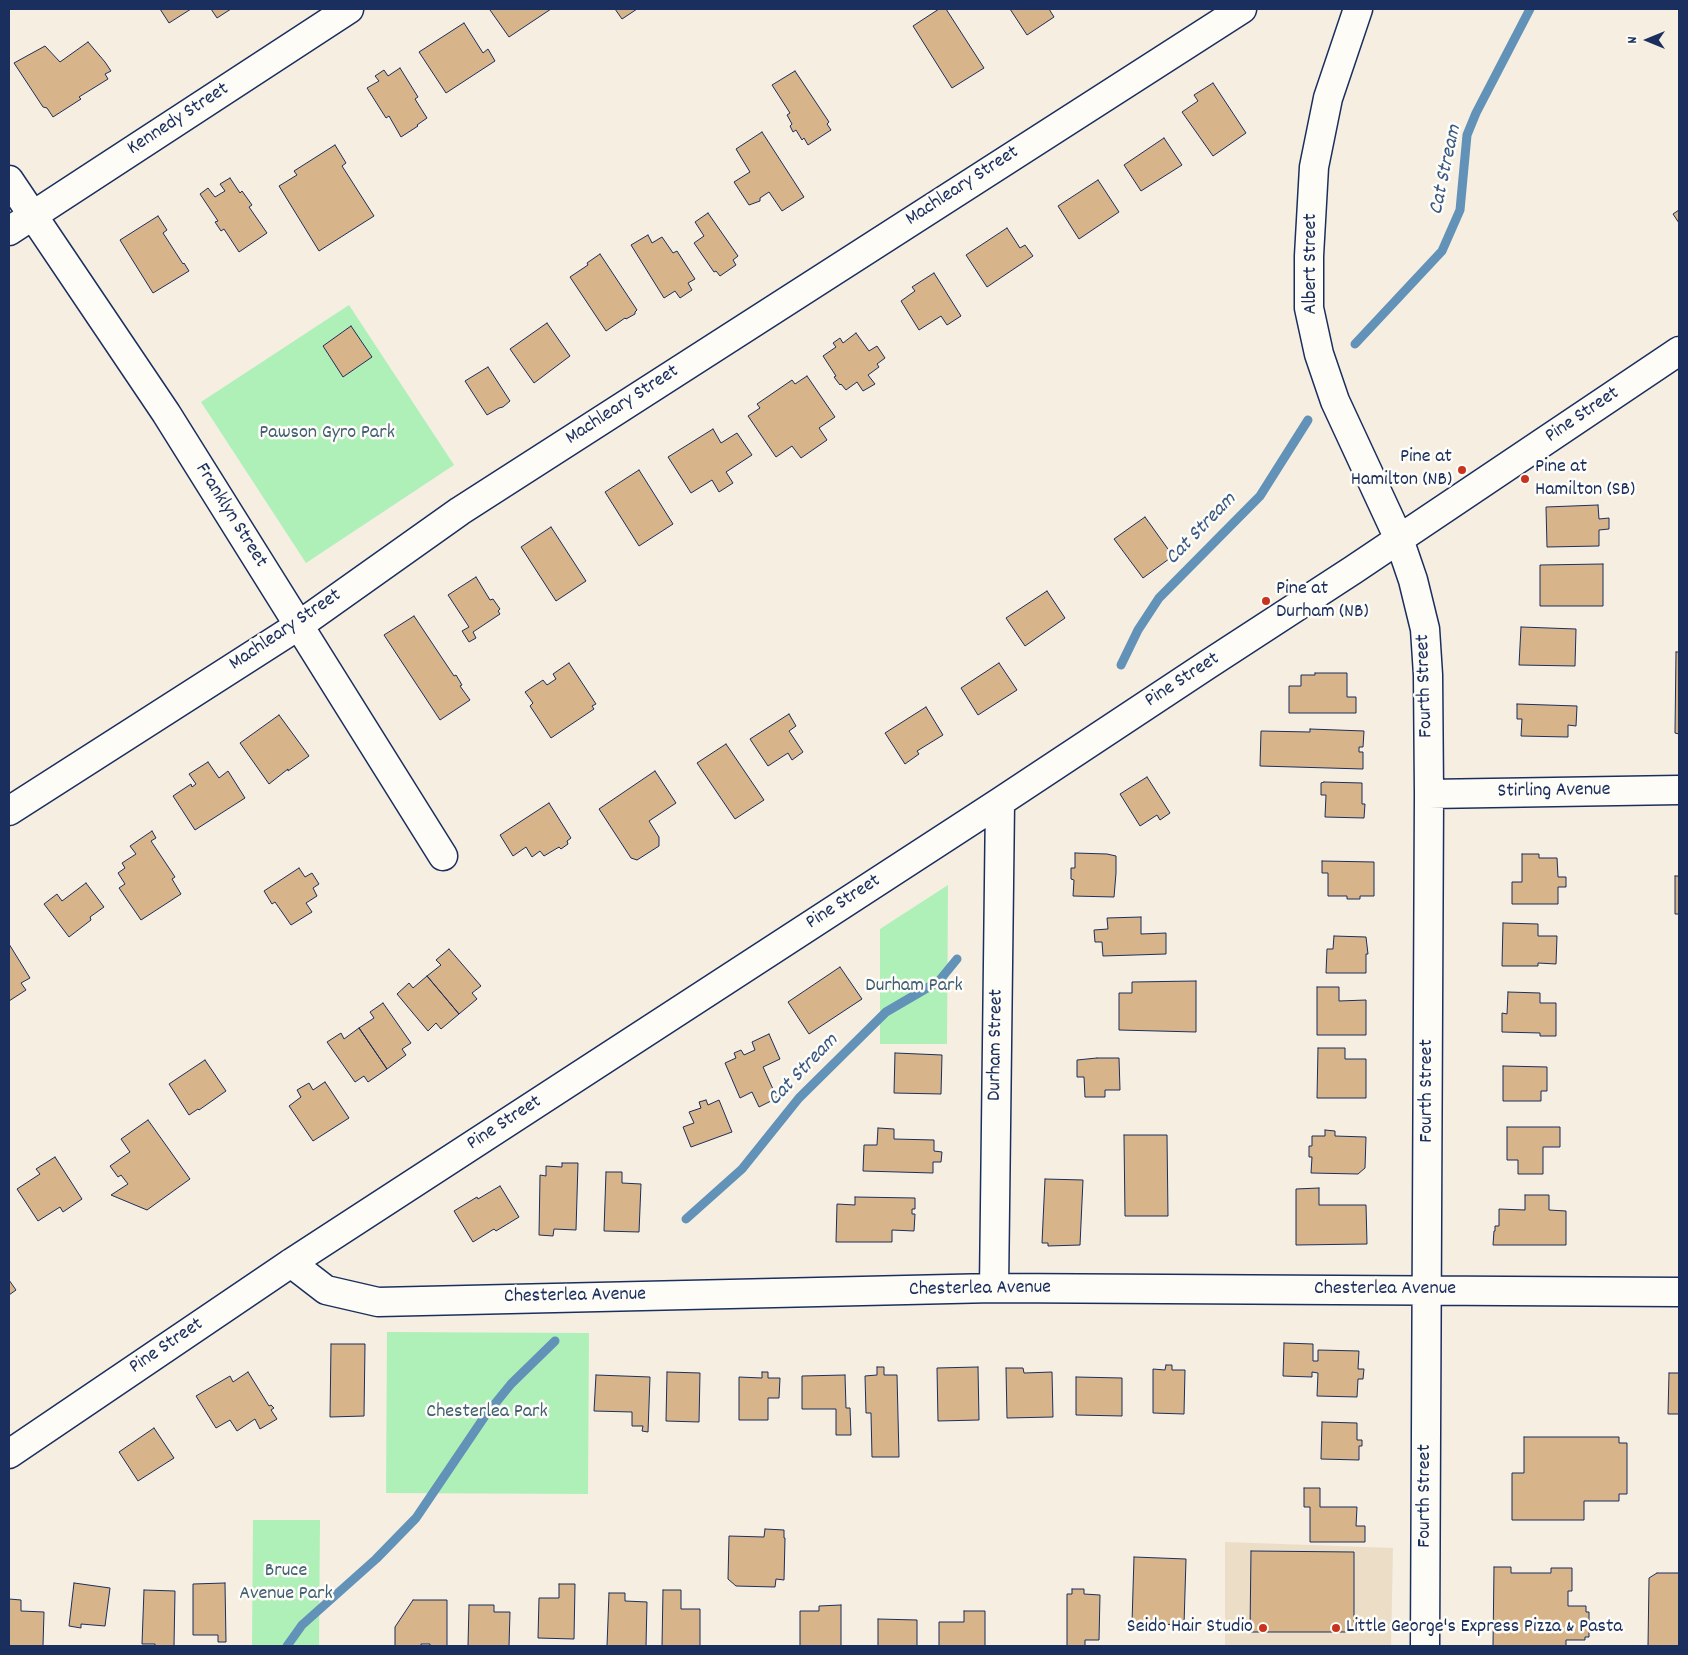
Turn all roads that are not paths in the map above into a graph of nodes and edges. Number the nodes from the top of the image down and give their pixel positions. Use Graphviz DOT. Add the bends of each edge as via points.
graph roads {
  1 [pos="349,9"];
  2 [pos="1242,9"];
  3 [pos="1358,9"];
  4 [pos="9,180"];
  5 [pos="32,215"];
  6 [pos="9,231"];
  7 [pos="1679,351"];
  8 [pos="1399,539"];
  9 [pos="298,626"];
  10 [pos="1679,790"];
  11 [pos="1429,794"];
  12 [pos="1000,802"];
  13 [pos="9,811"];
  14 [pos="443,856"];
  15 [pos="291,1263"];
  16 [pos="994,1288"];
  17 [pos="1427,1291"];
  18 [pos="1679,1292"];
  19 [pos="9,1454"];
  20 [pos="1425,1646"];
  1 -- 5 [label="street, Kennedy Street"];
  2 -- 9 [label="street, Machleary Street" via="460,511"];
  3 -- 8 [label="street, Albert Street" via="1328,98 1314,167 1309,308 1319,354 1335,401"];
  4 -- 5 [label="street, Franklyn Street"];
  5 -- 6 [label="street, Kennedy Street"];
  5 -- 9 [label="street, Franklyn Street" via="166,413"];
  7 -- 8 [label="street, Pine Street"];
  8 -- 11 [label="street, Fourth Street" via="1425,629"];
  8 -- 12 [label="street, Pine Street"];
  9 -- 13 [label="street, Machleary Street"];
  9 -- 14 [label="street, Franklyn Street"];
  10 -- 11 [label="street, Stirling Avenue"];
  11 -- 17 [label="street, Fourth Street"];
  12 -- 15 [label="street, Pine Street"];
  12 -- 16 [label="street, Durham Street"];
  15 -- 16 [label="street, Chesterlea Avenue" via="326,1290 378,1302"];
  15 -- 19 [label="street, Pine Street"];
  16 -- 17 [label="street, Chesterlea Avenue"];
  17 -- 18 [label="street, Chesterlea Avenue"];
  17 -- 20 [label="street, Fourth Street"];
}
